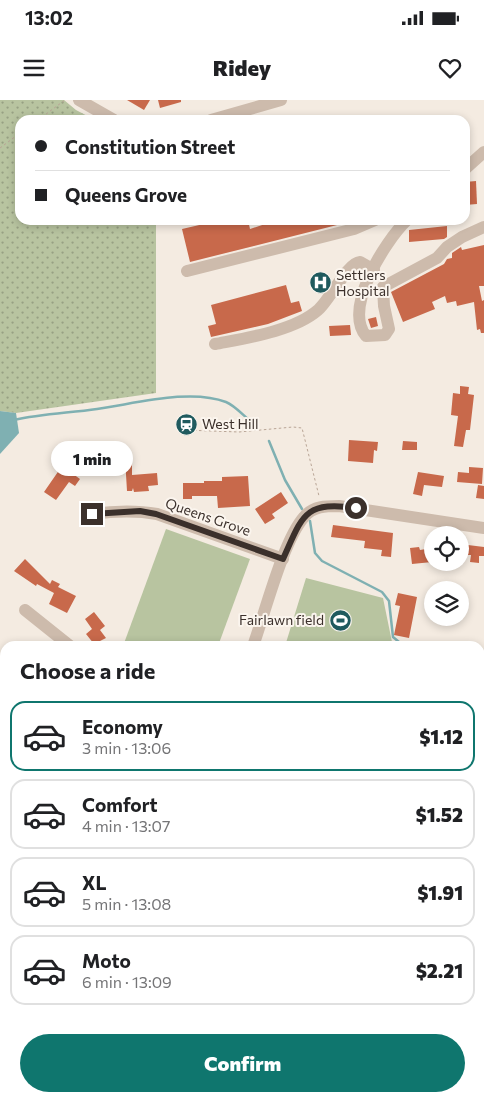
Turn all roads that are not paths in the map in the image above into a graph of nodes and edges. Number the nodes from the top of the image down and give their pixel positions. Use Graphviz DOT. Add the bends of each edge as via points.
graph roads {
  1 [pos="79,100"];
  2 [pos="281,100"];
  3 [pos="105,115"];
  4 [pos="228,115"];
  5 [pos="484,152"];
  6 [pos="470,165"];
  7 [pos="363,225"];
  8 [pos="402,225"];
  9 [pos="484,227"];
  10 [pos="374,270"];
  11 [pos="187,271"];
  12 [pos="216,344"];
  13 [pos="92,514"];
  14 [pos="484,528"];
  15 [pos="283,559"];
  16 [pos="25,610"];
  17 [pos="64,641"];
  18 [pos="256,641"];
  1 -- 3 [label="street"];
  2 -- 4 [label="street"];
  5 -- 6 [label="street"];
  7 -- 11 [label="street"];
  8 -- 10 [label="street" via="393,234"];
  9 -- 10 [label="street" via="462,237 437,258 383,287 389,329 385,335 370,337 363,332 359,304"];
  10 -- 12 [label="street" via="360,262 351,265 326,302 309,316 269,333"];
  13 -- 15 [label="street, Queens Grove" via="140,511 156,514"];
  14 -- 15 [label="street" via="339,506 317,508 304,516"];
  15 -- 18 [label="street"];
  16 -- 17 [label="street"];
}
